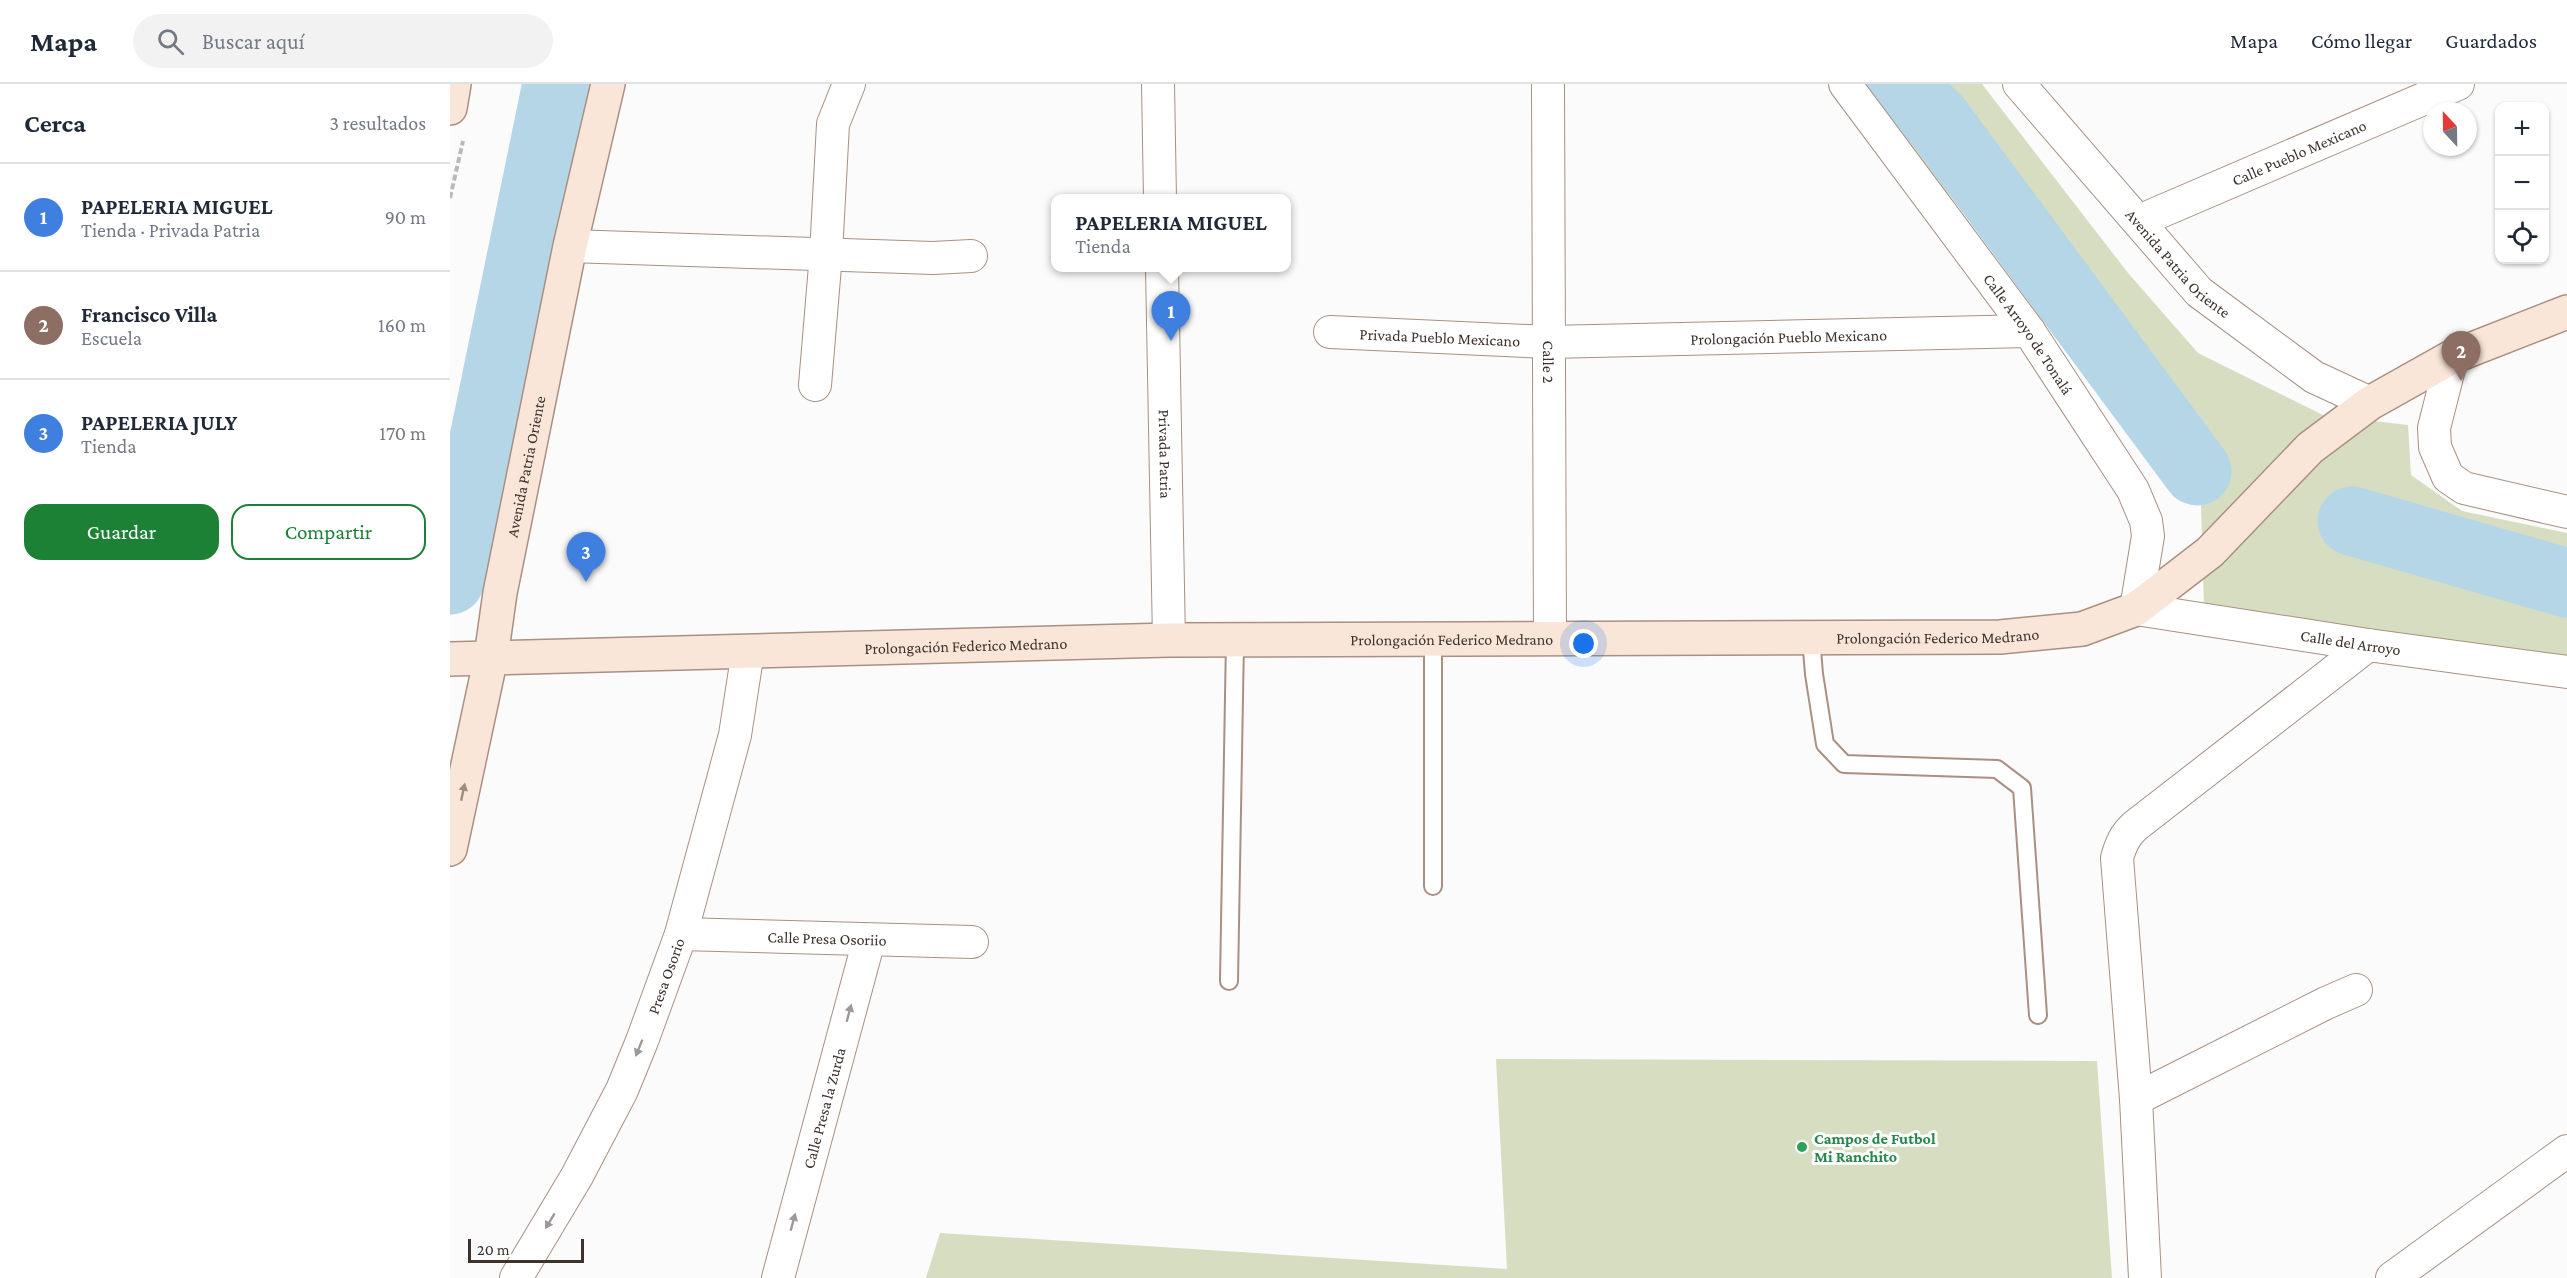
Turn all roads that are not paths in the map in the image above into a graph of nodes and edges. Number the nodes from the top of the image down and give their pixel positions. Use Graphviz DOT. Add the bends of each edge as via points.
graph roads {
  1 [pos="454,84"];
  2 [pos="608,84"];
  3 [pos="849,84"];
  4 [pos="1158,84"];
  5 [pos="1548,84"];
  6 [pos="1845,84"];
  7 [pos="2019,84"];
  8 [pos="2458,84"];
  9 [pos="450,108"];
  10 [pos="1160,194"];
  11 [pos="2139,221"];
  12 [pos="570,246"];
  13 [pos="826,254"];
  14 [pos="971,256"];
  15 [pos="1162,272"];
  16 [pos="2567,312"];
  17 [pos="2029,331"];
  18 [pos="1330,332"];
  19 [pos="1549,342"];
  20 [pos="2452,357"];
  21 [pos="815,385"];
  22 [pos="2370,404"];
  23 [pos="2567,512"];
  24 [pos="2136,609"];
  25 [pos="1811,638"];
  26 [pos="1433,639"];
  27 [pos="1550,639"];
  28 [pos="1169,640"];
  29 [pos="1235,640"];
  30 [pos="2368,645"];
  31 [pos="748,651"];
  32 [pos="491,657"];
  33 [pos="450,659"];
  34 [pos="2567,672"];
  35 [pos="450,849"];
  36 [pos="1433,886"];
  37 [pos="681,934"];
  38 [pos="868,940"];
  39 [pos="972,942"];
  40 [pos="1229,981"];
  41 [pos="2356,990"];
  42 [pos="2038,1015"];
  43 [pos="2136,1099"];
  44 [pos="2567,1151"];
  45 [pos="516,1278"];
  46 [pos="777,1278"];
  47 [pos="2145,1278"];
  48 [pos="2392,1278"];
  1 -- 9 [label="street"];
  2 -- 12 [label="street, Avenida Patria Oriente"];
  3 -- 13 [label="street" via="833,124"];
  4 -- 10 [label="street"];
  5 -- 19 [label="street, Calle 2"];
  6 -- 17 [label="street, Calle Arroyo de Tonalá"];
  7 -- 11 [label="street, Avenida Patria Oriente"];
  8 -- 11 [label="street, Calle Pueblo Mexicano"];
  11 -- 22 [label="street, Avenida Patria Oriente" via="2199,292 2314,377"];
  12 -- 13 [label="street"];
  12 -- 32 [label="street, Avenida Patria Oriente" via="500,592"];
  13 -- 14 [label="street"];
  13 -- 21 [label="street"];
  15 -- 28 [label="street, Privada Patria"];
  16 -- 20 [label="street, Prolongación Federico Medrano"];
  17 -- 19 [label="street, Prolongación Pueblo Mexicano"];
  17 -- 24 [label="street, Calle Arroyo de Tonalá" via="2140,505 2148,536"];
  18 -- 19 [label="street, Privada Pueblo Mexicano"];
  19 -- 27 [label="street, Calle 2"];
  20 -- 22 [label="street, Prolongación Federico Medrano"];
  20 -- 23 [label="street" via="2434,428 2435,447 2448,477 2464,488"];
  22 -- 24 [label="street, Prolongación Federico Medrano" via="2310,448 2210,552"];
  24 -- 25 [label="street, Prolongación Federico Medrano" via="2082,629 2000,637"];
  24 -- 30 [label="street, Calle del Arroyo"];
  25 -- 27 [label="street, Prolongación Federico Medrano"];
  25 -- 42 [label="lane" via="1824,744 1844,764 1997,769 2022,788"];
  26 -- 27 [label="street, Prolongación Federico Medrano"];
  26 -- 29 [label="street, Prolongación Federico Medrano"];
  26 -- 36 [label="lane"];
  28 -- 29 [label="street, Prolongación Federico Medrano"];
  28 -- 31 [label="street, Prolongación Federico Medrano"];
  29 -- 40 [label="lane"];
  30 -- 34 [label="street, Calle del Arroyo"];
  30 -- 43 [label="street" via="2126,834 2117,858"];
  31 -- 32 [label="street, Prolongación Federico Medrano"];
  31 -- 37 [label="street, Presa Osorio" via="735,735"];
  32 -- 33 [label="street, Prolongación Federico Medrano"];
  35 -- 32 [label="street, Avenida Patria Oriente, one-way"];
  37 -- 38 [label="street, Calle Presa Osoriio"];
  37 -- 45 [label="street, Presa Osorio, one-way" via="622,1090 577,1176"];
  38 -- 39 [label="street, Calle Presa Osoriio"];
  46 -- 38 [label="street, Calle Presa la Zurda, one-way"];
  41 -- 43 [label="street"];
  43 -- 47 [label="street"];
  44 -- 48 [label="street"];
}
